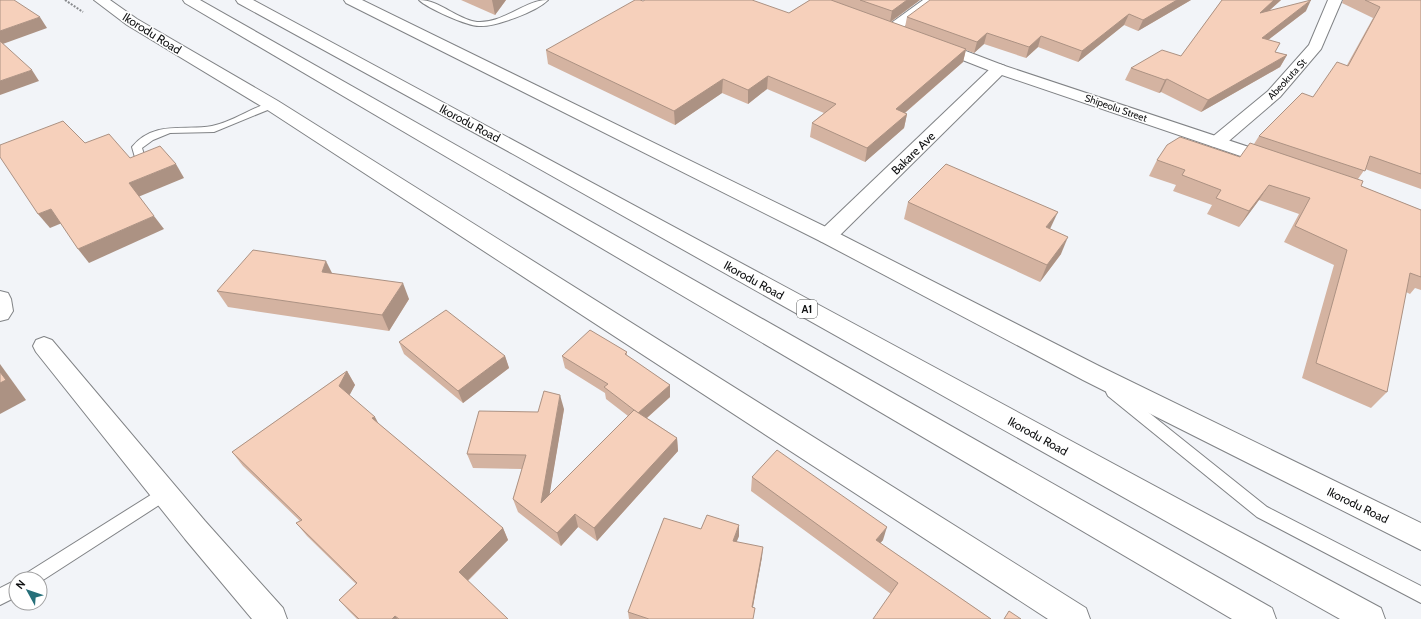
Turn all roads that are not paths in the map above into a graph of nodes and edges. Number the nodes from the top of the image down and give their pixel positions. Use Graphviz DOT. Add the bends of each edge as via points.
graph roads {
  1 [pos="101,0"];
  2 [pos="190,0"];
  3 [pos="243,0"];
  4 [pos="351,0"];
  5 [pos="423,0"];
  6 [pos="544,0"];
  7 [pos="932,0"];
  8 [pos="1335,0"];
  9 [pos="999,69"];
  10 [pos="272,105"];
  11 [pos="1217,142"];
  12 [pos="141,161"];
  13 [pos="1285,166"];
  14 [pos="827,236"];
  15 [pos="0,300"];
  16 [pos="0,314"];
  17 [pos="44,346"];
  18 [pos="1091,373"];
  19 [pos="165,493"];
  20 [pos="1421,536"];
  21 [pos="44,571"];
  22 [pos="1421,595"];
  23 [pos="272,619"];
  24 [pos="1075,619"];
  25 [pos="1261,619"];
  26 [pos="1370,619"];
  1 -- 10 [label="main road, Ikorodu Road" via="132,22"];
  2 -- 25 [label="main road"];
  3 -- 26 [label="main road, Ikorodu Road / A1"];
  4 -- 14 [label="main road, Ikorodu Road"];
  5 -- 6 [label="lane" via="477,24 505,18"];
  7 -- 9 [label="main road, Shipeolu Street" via="885,26"];
  8 -- 11 [label="main road, Abeokuta St" via="1316,46 1274,94"];
  9 -- 11 [label="main road, Shipeolu Street"];
  9 -- 14 [label="main road, Bakare Ave"];
  10 -- 12 [label="lane" via="214,129 169,130 150,138 137,147"];
  10 -- 24 [label="main road, Ikorodu Road"];
  11 -- 13 [label="main road, Shipeolu Street"];
  14 -- 18 [label="main road, Ikorodu Road"];
  15 -- 16 [label="main road"];
  17 -- 19 [label="main road"];
  18 -- 20 [label="main road, Ikorodu Road"];
  18 -- 22 [label="lane" via="1262,512"];
  19 -- 21 [label="lane"];
  19 -- 23 [label="main road"];
}
